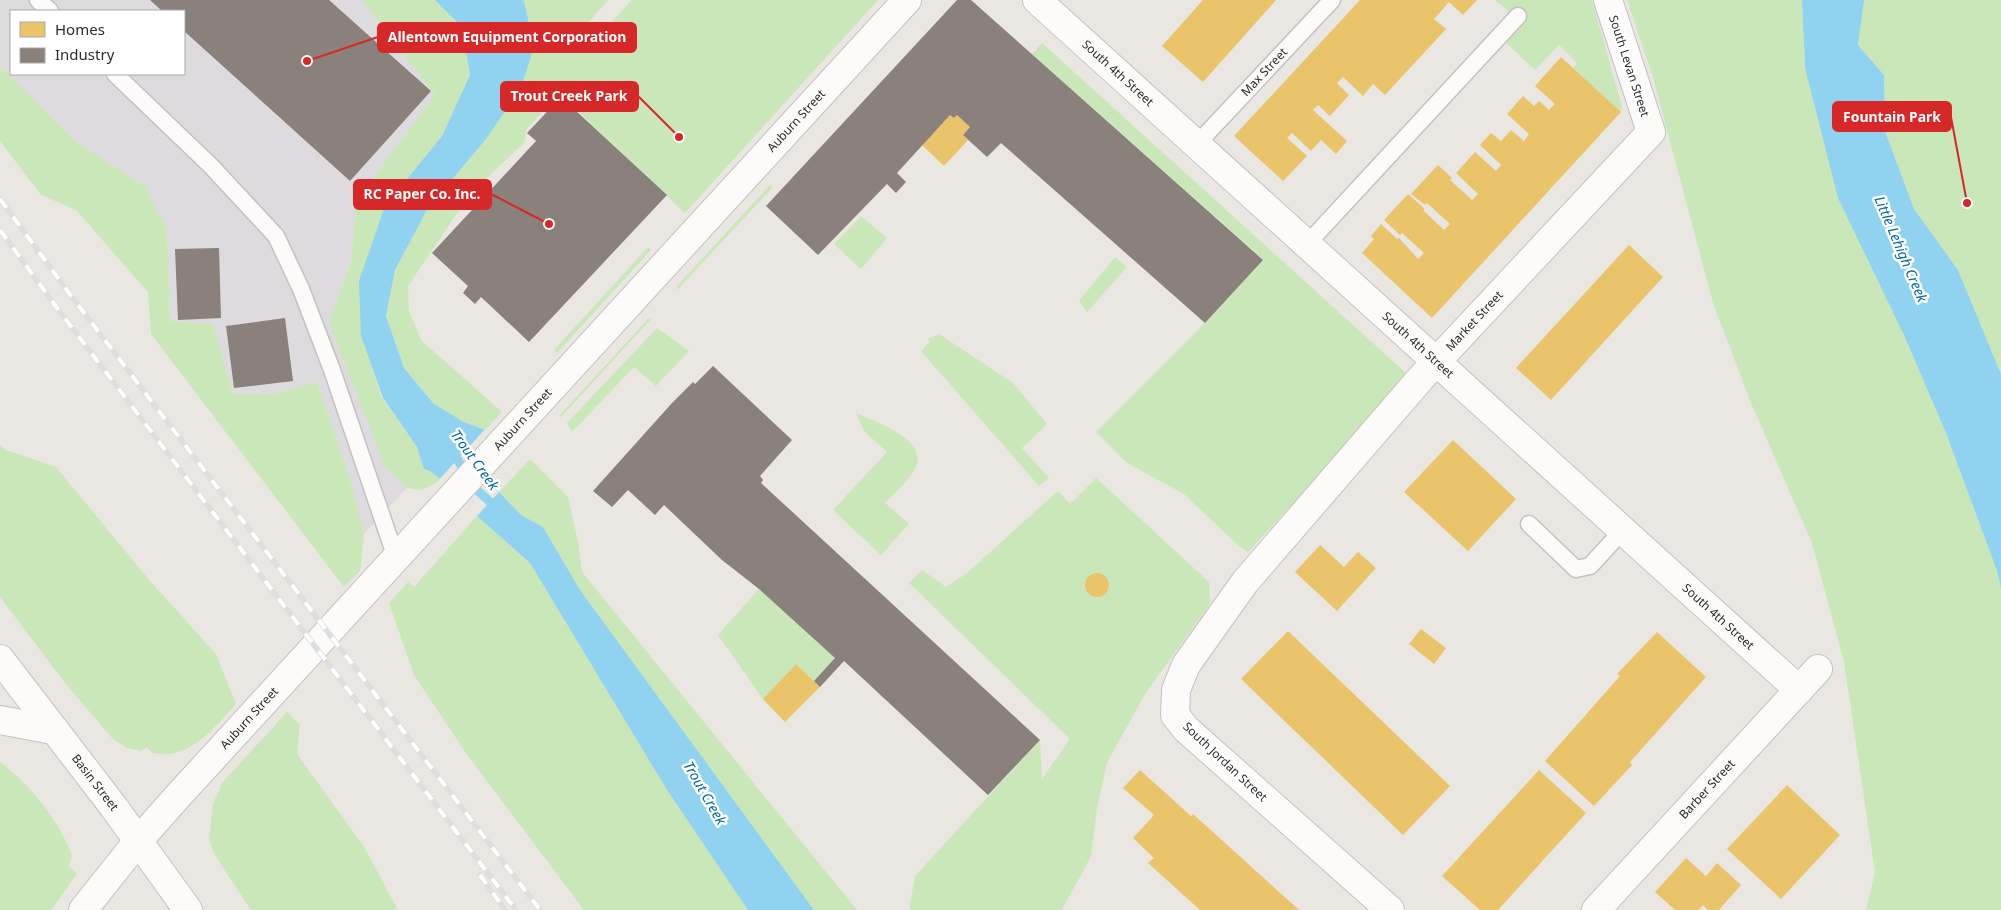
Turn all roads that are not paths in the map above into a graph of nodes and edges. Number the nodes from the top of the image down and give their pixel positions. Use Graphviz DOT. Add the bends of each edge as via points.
graph roads {
  1 [pos="38,0"];
  2 [pos="907,0"];
  3 [pos="1037,0"];
  4 [pos="1332,0"];
  5 [pos="1608,0"];
  6 [pos="49,10"];
  7 [pos="1518,16"];
  8 [pos="116,75"];
  9 [pos="1651,132"];
  10 [pos="1196,145"];
  11 [pos="1307,244"];
  12 [pos="1436,362"];
  13 [pos="1529,524"];
  14 [pos="1623,530"];
  15 [pos="396,558"];
  16 [pos="1245,582"];
  17 [pos="0,659"];
  18 [pos="1818,669"];
  19 [pos="1799,690"];
  20 [pos="0,720"];
  21 [pos="53,730"];
  22 [pos="138,841"];
  23 [pos="83,910"];
  24 [pos="188,910"];
  25 [pos="1390,910"];
  26 [pos="1596,910"];
  1 -- 6 [label="lane"];
  2 -- 15 [label="street, Auburn Street"];
  3 -- 10 [label="street, South 4th Street"];
  4 -- 10 [label="lane, Max Street"];
  5 -- 9 [label="street, South Levan Street"];
  7 -- 11 [label="lane"];
  8 -- 15 [label="lane" via="211,166 276,236 301,289 332,370"];
  9 -- 12 [label="street, Market Street"];
  10 -- 11 [label="street, South 4th Street"];
  11 -- 12 [label="street, South 4th Street"];
  12 -- 14 [label="street, South 4th Street"];
  12 -- 16 [label="street, Market Street"];
  13 -- 14 [label="lane" via="1576,569 1590,566"];
  14 -- 19 [label="street, South 4th Street"];
  15 -- 22 [label="street, Auburn Street"];
  16 -- 25 [label="street, South Jordan Street" via="1186,665 1176,690 1175,714 1186,730"];
  17 -- 21 [label="street, Basin Street"];
  18 -- 19 [label="street, Barber Street"];
  19 -- 26 [label="street, Barber Street"];
  20 -- 21 [label="street"];
  21 -- 22 [label="street, Basin Street"];
  22 -- 23 [label="street, Auburn Street"];
  22 -- 24 [label="street, Basin Street"];
}
